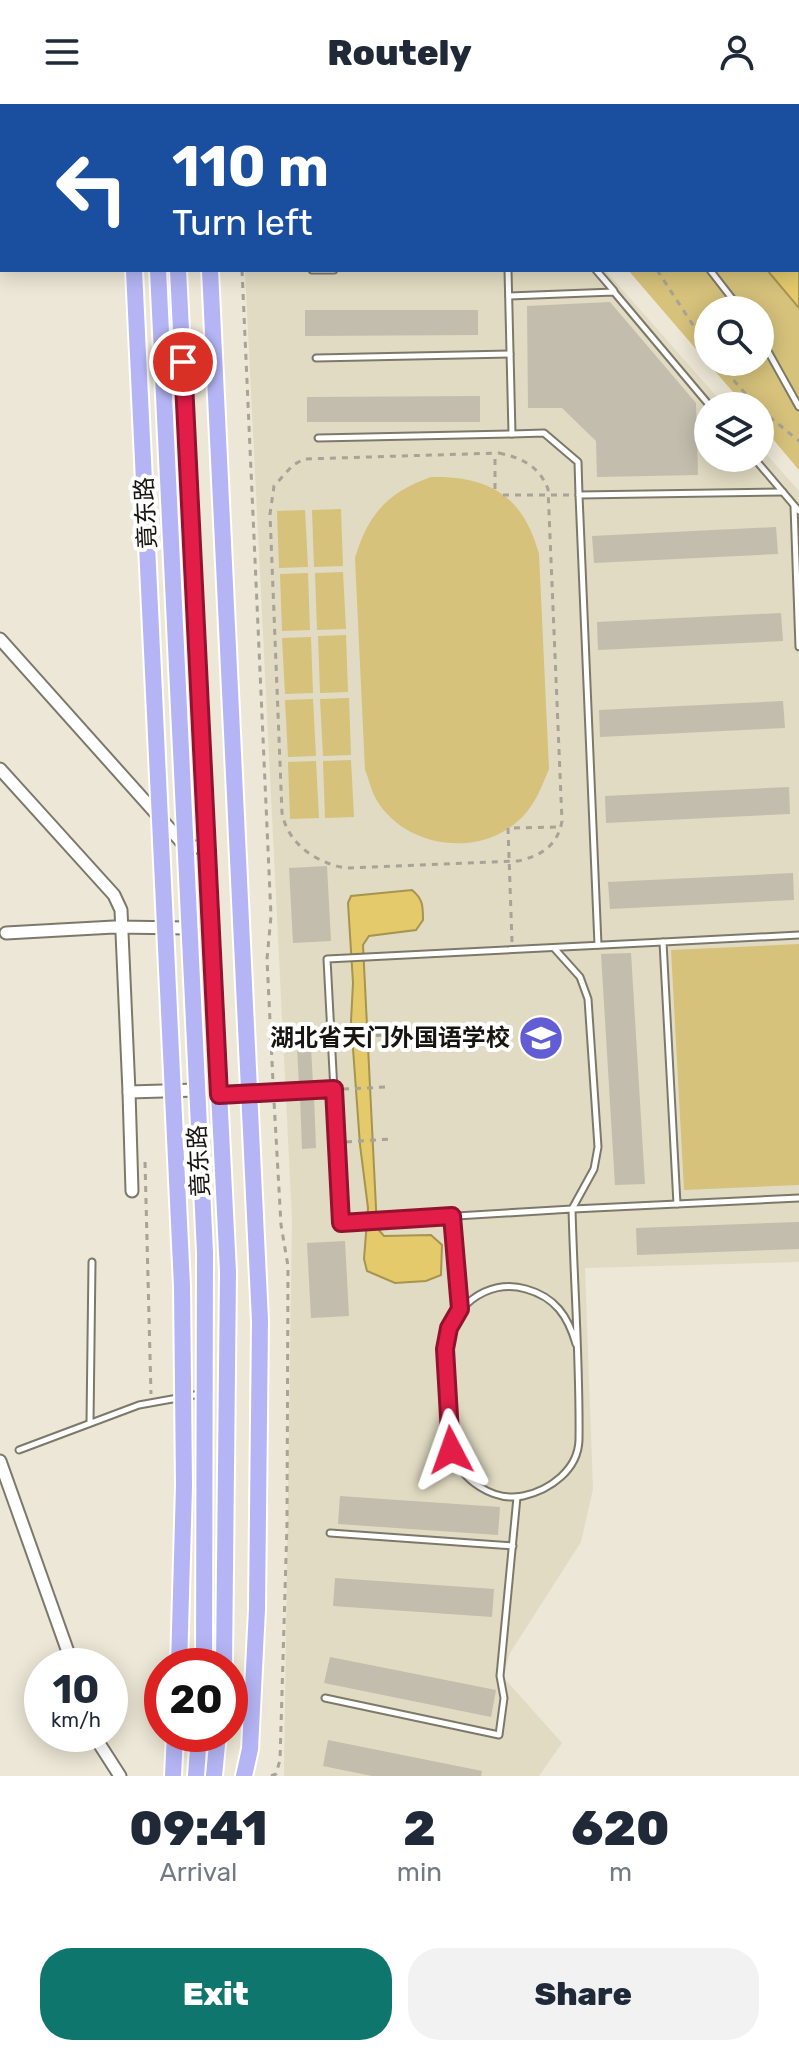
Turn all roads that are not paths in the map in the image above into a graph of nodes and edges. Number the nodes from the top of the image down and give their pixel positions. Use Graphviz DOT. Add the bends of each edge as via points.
graph roads {
  1 [pos="134,272"];
  2 [pos="158,272"];
  3 [pos="178,272"];
  4 [pos="210,272"];
  5 [pos="508,272"];
  6 [pos="598,272"];
  7 [pos="712,272"];
  8 [pos="614,292"];
  9 [pos="508,296"];
  10 [pos="730,296"];
  11 [pos="510,354"];
  12 [pos="316,358"];
  13 [pos="774,362"];
  14 [pos="698,392"];
  15 [pos="799,407"];
  16 [pos="512,434"];
  17 [pos="318,438"];
  18 [pos="766,472"];
  19 [pos="783,492"];
  20 [pos="579,495"];
  21 [pos="794,506"];
  22 [pos="799,511"];
  23 [pos="0,639"];
  24 [pos="799,647"];
  25 [pos="0,769"];
  26 [pos="157,815"];
  27 [pos="186,847"];
  28 [pos="207,847"];
  29 [pos="122,928"];
  30 [pos="189,928"];
  31 [pos="165,929"];
  32 [pos="6,933"];
  33 [pos="799,935"];
  34 [pos="663,942"];
  35 [pos="598,945"];
  36 [pos="554,947"];
  37 [pos="334,1089"];
  38 [pos="197,1090"];
  39 [pos="173,1091"];
  40 [pos="129,1092"];
  41 [pos="249,1093"];
  42 [pos="219,1095"];
  43 [pos="132,1191"];
  44 [pos="799,1198"];
  45 [pos="677,1204"];
  46 [pos="572,1209"];
  47 [pos="452,1216"];
  48 [pos="92,1262"];
  49 [pos="460,1309"];
  50 [pos="576,1344"];
  51 [pos="205,1394"];
  52 [pos="184,1395"];
  53 [pos="90,1423"];
  54 [pos="19,1450"];
  55 [pos="0,1461"];
  56 [pos="517,1497"];
  57 [pos="330,1533"];
  58 [pos="513,1546"];
  59 [pos="67,1648"];
  60 [pos="179,1648"];
  61 [pos="204,1648"];
  62 [pos="224,1648"];
  63 [pos="325,1698"];
  64 [pos="105,1752"];
  65 [pos="174,1752"];
  66 [pos="198,1752"];
  67 [pos="216,1752"];
  68 [pos="120,1776"];
  69 [pos="173,1776"];
  70 [pos="196,1776"];
  71 [pos="214,1776"];
  72 [pos="244,1776"];
  1 -- 26 [label="main road"];
  2 -- 27 [label="main road, 竟东路"];
  3 -- 28 [label="main road, 竟东路"];
  4 -- 41 [label="main road"];
  5 -- 9 [label="lane"];
  6 -- 8 [label="lane"];
  7 -- 10 [label="lane"];
  8 -- 9 [label="lane"];
  8 -- 14 [label="lane"];
  9 -- 11 [label="lane"];
  11 -- 12 [label="lane"];
  11 -- 16 [label="lane"];
  13 -- 15 [label="lane"];
  16 -- 17 [label="lane"];
  16 -- 20 [label="lane" via="544,433 578,462"];
  18 -- 19 [label="lane"];
  19 -- 20 [label="lane"];
  19 -- 21 [label="lane"];
  20 -- 35 [label="lane"];
  21 -- 22 [label="lane"];
  21 -- 24 [label="lane"];
  23 -- 26 [label="street"];
  25 -- 29 [label="street" via="114,895"];
  26 -- 27 [label="street"];
  26 -- 31 [label="main road"];
  27 -- 28 [label="street"];
  27 -- 30 [label="main road, 竟东路"];
  28 -- 42 [label="main road, 竟东路"];
  29 -- 31 [label="street"];
  29 -- 32 [label="street"];
  29 -- 40 [label="street"];
  30 -- 31 [label="street"];
  30 -- 38 [label="main road, 竟东路"];
  31 -- 39 [label="main road"];
  33 -- 34 [label="lane"];
  34 -- 35 [label="lane"];
  34 -- 45 [label="lane"];
  35 -- 36 [label="lane"];
  36 -- 37 [label="lane" via="327,959"];
  36 -- 46 [label="lane" via="585,988 595,1102 597,1158"];
  37 -- 41 [label="lane"];
  37 -- 47 [label="lane" via="341,1223"];
  38 -- 39 [label="street"];
  38 -- 51 [label="main road, 竟东路"];
  39 -- 40 [label="street"];
  39 -- 52 [label="main road"];
  40 -- 43 [label="street"];
  41 -- 42 [label="lane"];
  41 -- 72 [label="main road" via="258,1235 261,1486 252,1728"];
  42 -- 62 [label="main road, 竟东路" via="228,1272"];
  44 -- 45 [label="lane"];
  45 -- 46 [label="lane"];
  46 -- 47 [label="lane"];
  46 -- 50 [label="lane"];
  47 -- 49 [label="lane"];
  48 -- 53 [label="lane"];
  49 -- 50 [label="lane" via="497,1287 540,1293 570,1323"];
  49 -- 56 [label="lane" via="445,1349 451,1450 476,1485"];
  50 -- 56 [label="lane" via="579,1445 557,1481"];
  51 -- 52 [label="lane"];
  51 -- 61 [label="main road, 竟东路"];
  52 -- 53 [label="lane"];
  52 -- 60 [label="main road"];
  53 -- 54 [label="lane"];
  55 -- 59 [label="street"];
  56 -- 58 [label="lane"];
  57 -- 58 [label="lane"];
  58 -- 63 [label="lane" via="499,1735"];
  64 -- 68 [label="street"];
  65 -- 69 [label="main road"];
  66 -- 70 [label="main road"];
  67 -- 71 [label="main road"];
}
